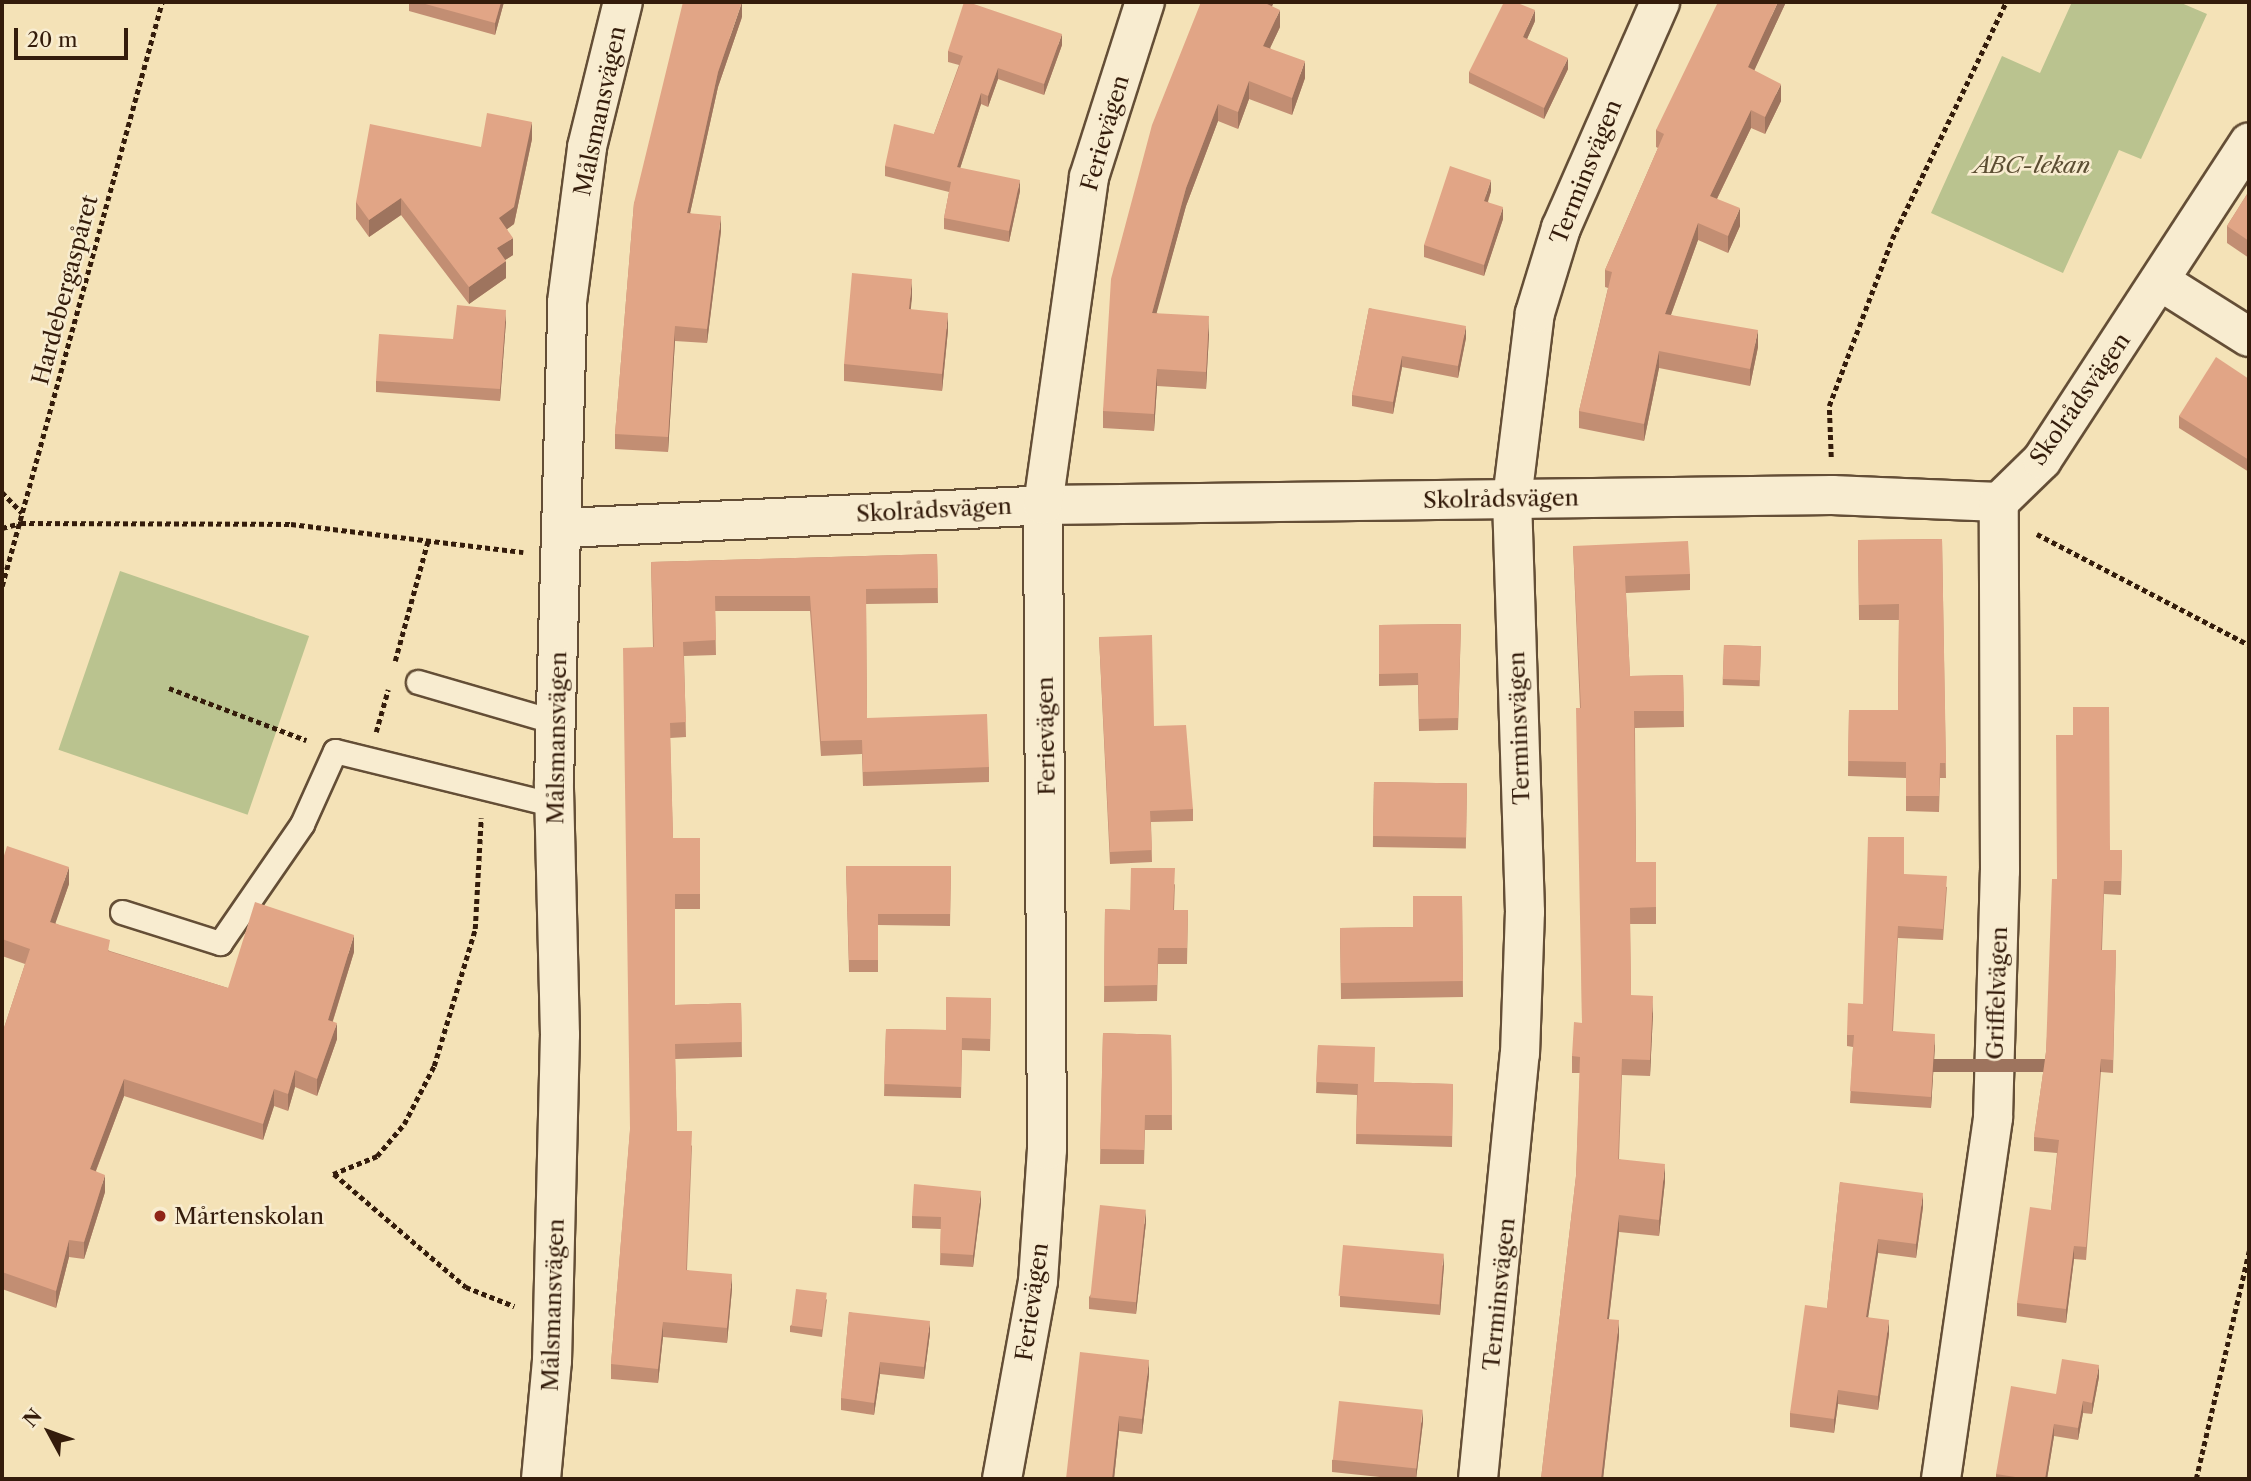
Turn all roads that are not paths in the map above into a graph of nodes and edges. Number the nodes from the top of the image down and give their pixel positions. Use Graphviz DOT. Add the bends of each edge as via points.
graph roads {
  1 [pos="624,2"];
  2 [pos="1145,2"];
  3 [pos="1660,2"];
  4 [pos="2249,142"];
  5 [pos="2160,281"];
  6 [pos="2245,324"];
  7 [pos="1512,499"];
  8 [pos="1999,502"];
  9 [pos="1043,505"];
  10 [pos="563,542"];
  11 [pos="418,682"];
  12 [pos="556,722"];
  13 [pos="555,806"];
  14 [pos="122,912"];
  15 [pos="541,1479"];
  16 [pos="1002,1479"];
  17 [pos="1478,1479"];
  18 [pos="1941,1479"];
  1 -- 10 [label="street, Målsmansvägen" via="587,147 567,302"];
  2 -- 9 [label="street, Ferievägen" via="1089,177"];
  3 -- 7 [label="street, Terminsvägen" via="1553,252 1535,313"];
  4 -- 5 [label="street, Skolrådsvägen"];
  5 -- 6 [label="street"];
  5 -- 8 [label="street, Skolrådsvägen" via="2042,460"];
  7 -- 8 [label="street, Skolrådsvägen" via="1832,495"];
  7 -- 9 [label="street, Skolrådsvägen"];
  7 -- 17 [label="street, Terminsvägen" via="1525,912 1520,1054"];
  8 -- 18 [label="street, Griffelvägen" via="2000,871 1993,1118"];
  9 -- 10 [label="street, Skolrådsvägen"];
  9 -- 16 [label="street, Ferievägen" via="1047,1150 1038,1281"];
  10 -- 12 [label="street, Målsmansvägen"];
  11 -- 12 [label="lane"];
  12 -- 13 [label="street, Målsmansvägen"];
  13 -- 14 [label="lane" via="335,751 302,824 220,943"];
  13 -- 15 [label="street, Målsmansvägen" via="560,1035 552,1361"];
}
